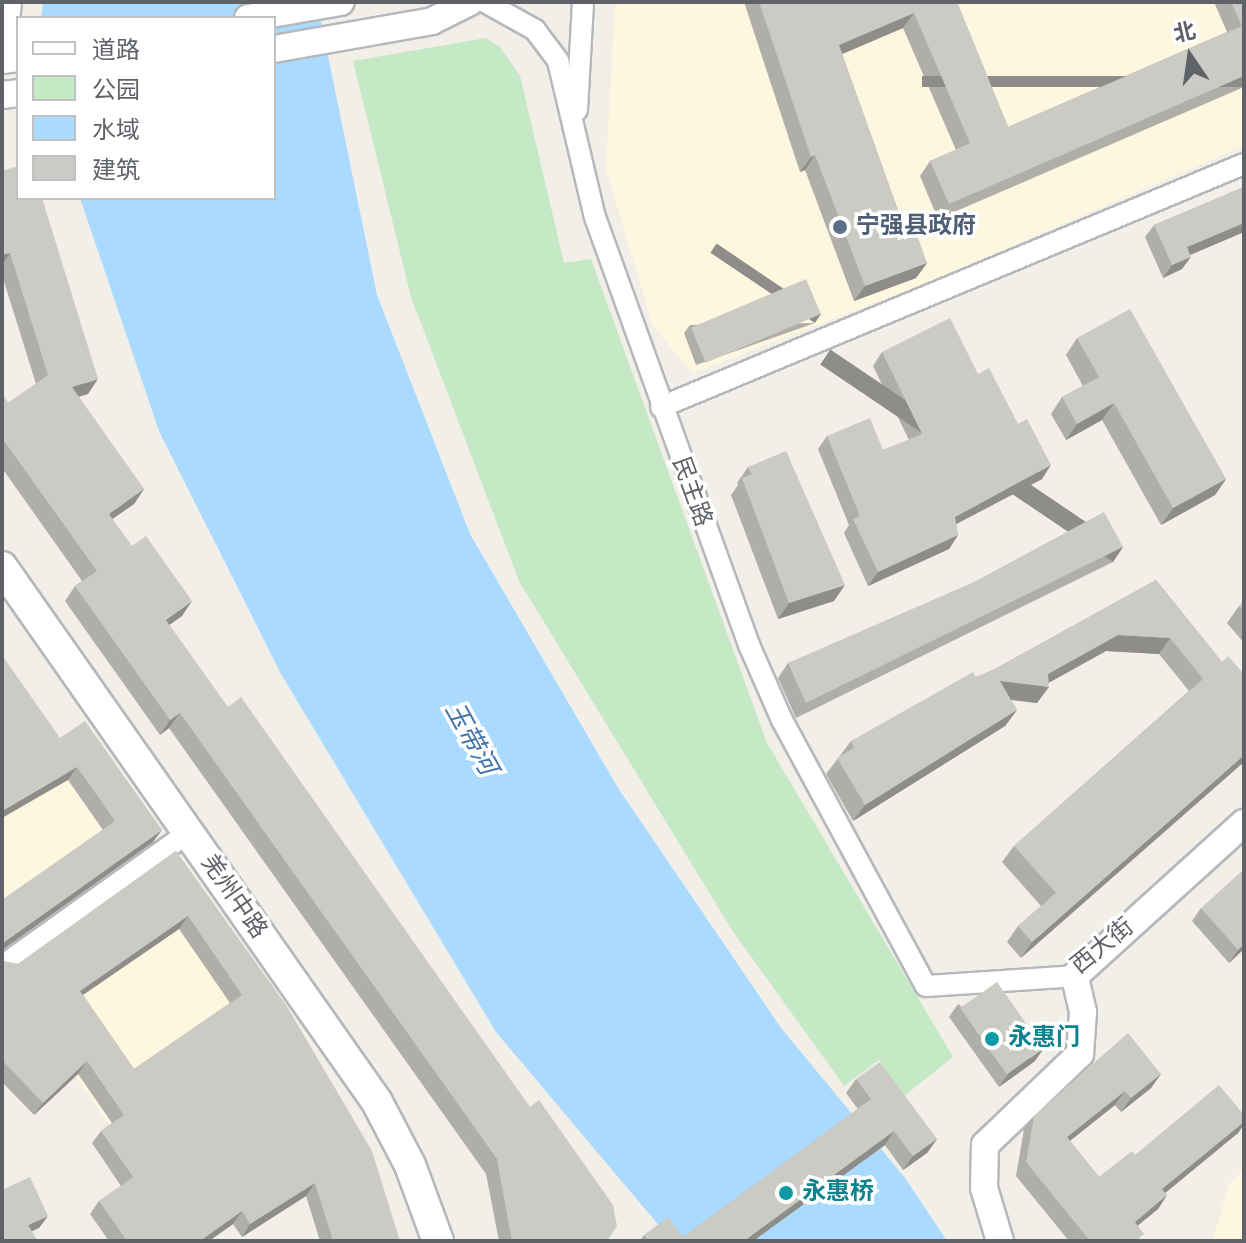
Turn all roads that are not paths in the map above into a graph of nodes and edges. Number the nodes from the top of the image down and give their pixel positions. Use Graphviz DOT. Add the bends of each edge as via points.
graph roads {
  1 [pos="11,2"];
  2 [pos="341,2"];
  3 [pos="470,2"];
  4 [pos="485,2"];
  5 [pos="583,2"];
  6 [pos="260,16"];
  7 [pos="276,49"];
  8 [pos="8,59"];
  9 [pos="575,135"];
  10 [pos="1244,164"];
  11 [pos="661,407"];
  12 [pos="2,567"];
  13 [pos="1244,823"];
  14 [pos="188,833"];
  15 [pos="2,966"];
  16 [pos="1075,976"];
  17 [pos="926,986"];
  18 [pos="438,1241"];
  19 [pos="1000,1241"];
  1 -- 8 [label="street"];
  2 -- 6 [label="street"];
  3 -- 7 [label="street" via="432,21"];
  4 -- 9 [label="street, 民主路" via="535,30 558,61"];
  5 -- 9 [label="street"];
  9 -- 11 [label="street, 民主路" via="595,217"];
  10 -- 11 [label="street"];
  11 -- 17 [label="street, 民主路" via="766,687"];
  12 -- 14 [label="main road, 羌州中路"];
  13 -- 16 [label="street, 西大街"];
  14 -- 15 [label="street"];
  14 -- 18 [label="main road, 羌州中路" via="377,1102 410,1165"];
  16 -- 17 [label="street, 西大街"];
  16 -- 19 [label="street" via="1083,1012 1080,1054 985,1145 984,1188"];
}
